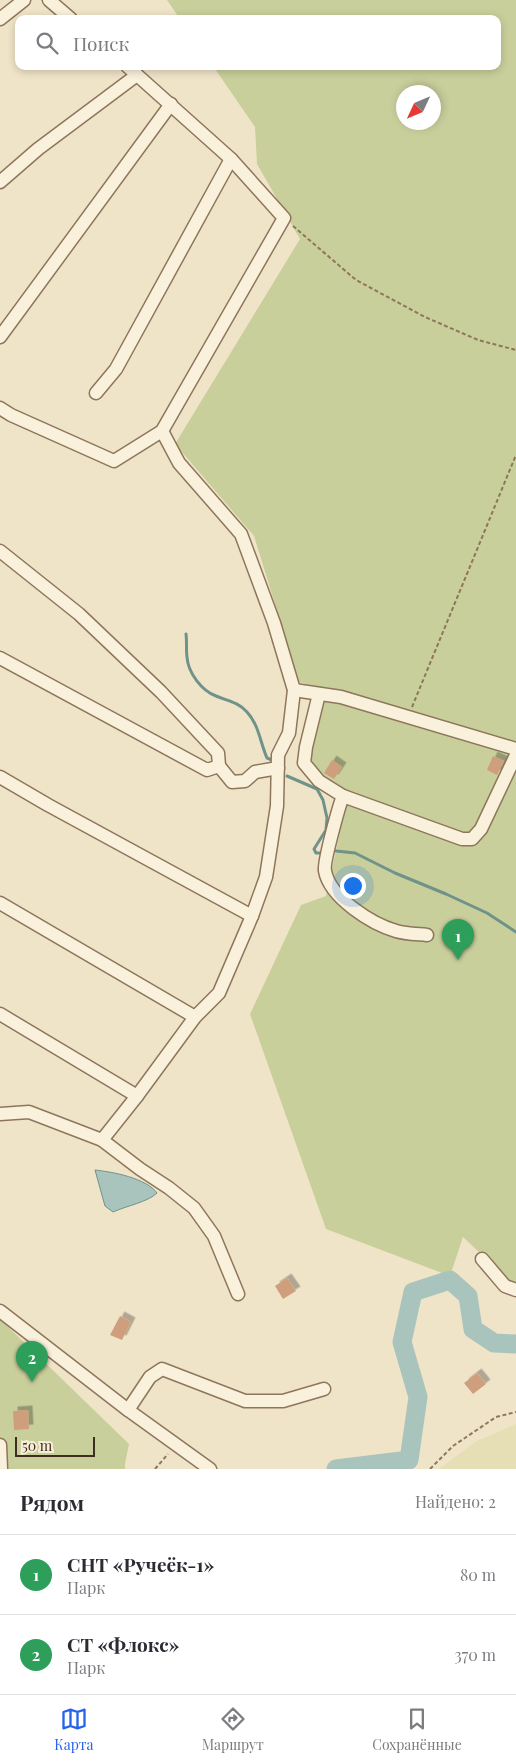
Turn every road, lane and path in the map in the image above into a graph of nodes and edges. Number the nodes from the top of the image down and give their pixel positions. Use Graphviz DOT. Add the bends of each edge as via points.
graph roads {
  1 [pos="24,0"];
  2 [pos="49,0"];
  3 [pos="66,15"];
  4 [pos="0,19"];
  5 [pos="132,70"];
  6 [pos="171,104"];
  7 [pos="232,159"];
  8 [pos="0,182"];
  9 [pos="284,218"];
  10 [pos="0,337"];
  11 [pos="516,350"];
  12 [pos="96,393"];
  13 [pos="0,408"];
  14 [pos="162,431"];
  15 [pos="516,455"];
  16 [pos="0,551"];
  17 [pos="0,658"];
  18 [pos="294,690"];
  19 [pos="320,694"];
  20 [pos="408,714"];
  21 [pos="516,749"];
  22 [pos="516,756"];
  23 [pos="219,766"];
  24 [pos="278,768"];
  25 [pos="0,777"];
  26 [pos="342,796"];
  27 [pos="0,903"];
  28 [pos="252,916"];
  29 [pos="427,934"];
  30 [pos="0,1014"];
  31 [pos="195,1017"];
  32 [pos="137,1096"];
  33 [pos="0,1114"];
  34 [pos="102,1140"];
  35 [pos="482,1259"];
  36 [pos="516,1290"];
  37 [pos="238,1294"];
  38 [pos="1,1314"];
  39 [pos="324,1389"];
  40 [pos="128,1410"];
  41 [pos="516,1412"];
  42 [pos="176,1444"];
  43 [pos="0,1445"];
  44 [pos="2,1469"];
  45 [pos="155,1469"];
  46 [pos="210,1469"];
  47 [pos="430,1469"];
  1 -- 4 [label="street"];
  2 -- 3 [label="street"];
  5 -- 6 [label="street"];
  5 -- 8 [label="street"];
  6 -- 7 [label="street"];
  6 -- 10 [label="street"];
  7 -- 9 [label="street"];
  7 -- 12 [label="street" via="116,369"];
  9 -- 11 [label="path" via="356,280 425,317 478,340"];
  9 -- 14 [label="street"];
  13 -- 14 [label="street" via="114,461"];
  14 -- 18 [label="street" via="179,463 242,534"];
  15 -- 20 [label="path"];
  16 -- 23 [label="street" via="78,614 161,692 218,753"];
  17 -- 23 [label="street" via="207,770"];
  18 -- 19 [label="street"];
  18 -- 24 [label="street" via="289,733 278,755"];
  19 -- 21 [label="street" via="341,697"];
  19 -- 26 [label="street" via="304,763 319,781"];
  22 -- 26 [label="street" via="472,839 462,839"];
  23 -- 24 [label="street" via="232,782 245,781 255,772"];
  24 -- 28 [label="street" via="277,806 266,877"];
  25 -- 28 [label="street"];
  26 -- 29 [label="street" via="324,870 333,890 370,921 398,932"];
  27 -- 31 [label="street"];
  28 -- 31 [label="street" via="219,993"];
  30 -- 32 [label="street"];
  31 -- 32 [label="street"];
  32 -- 34 [label="street"];
  33 -- 34 [label="street" via="29,1112"];
  34 -- 37 [label="street" via="194,1208 214,1236"];
  35 -- 36 [label="street" via="505,1286"];
  38 -- 40 [label="street"];
  39 -- 40 [label="street" via="283,1401 245,1401 162,1369 150,1377"];
  40 -- 42 [label="street"];
  41 -- 47 [label="path" via="496,1417 453,1446"];
  42 -- 45 [label="path"];
  42 -- 46 [label="street"];
  43 -- 44 [label="street"];
}
